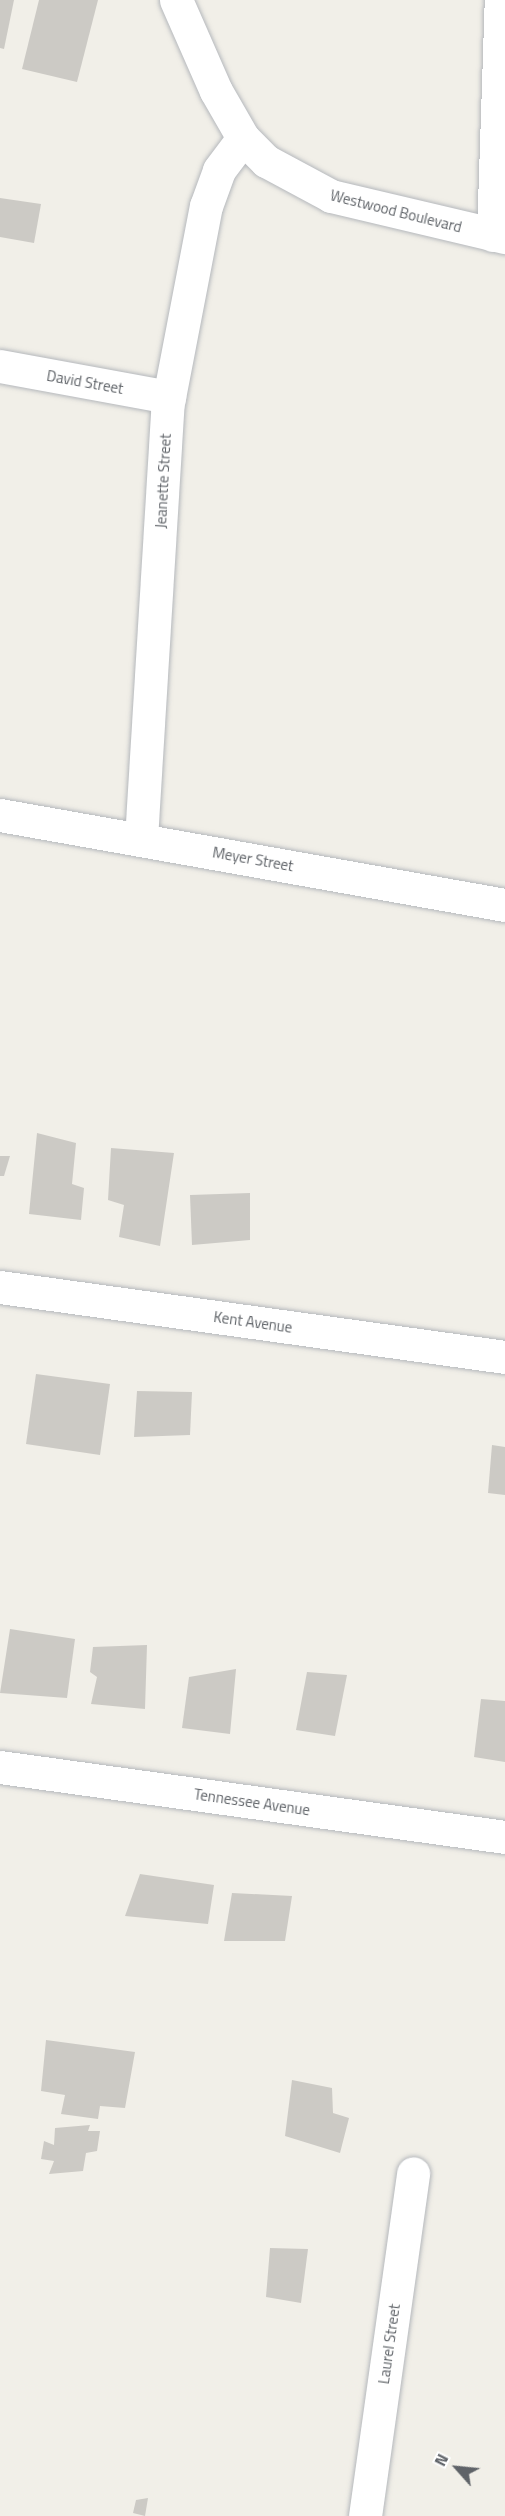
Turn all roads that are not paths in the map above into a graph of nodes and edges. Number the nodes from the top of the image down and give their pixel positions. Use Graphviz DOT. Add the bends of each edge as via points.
graph roads {
  1 [pos="176,0"];
  2 [pos="501,0"];
  3 [pos="243,138"];
  4 [pos="499,236"];
  5 [pos="0,366"];
  6 [pos="169,397"];
  7 [pos="0,815"];
  8 [pos="141,839"];
  9 [pos="505,904"];
  10 [pos="0,1287"];
  11 [pos="505,1357"];
  12 [pos="0,1767"];
  13 [pos="505,1837"];
  14 [pos="413,2173"];
  15 [pos="365,2516"];
  1 -- 3 [label="street, Westwood Boulevard"];
  2 -- 4 [label="street"];
  3 -- 4 [label="street, Westwood Boulevard" via="294,181 330,196"];
  3 -- 6 [label="street, Jeanette Street" via="219,170 206,206"];
  5 -- 6 [label="street, David Street"];
  6 -- 8 [label="street, Jeanette Street"];
  7 -- 8 [label="street, Meyer Street"];
  8 -- 9 [label="street, Meyer Street"];
  10 -- 11 [label="street, Kent Avenue"];
  12 -- 13 [label="street, Tennessee Avenue"];
  14 -- 15 [label="street, Laurel Street"];
}
